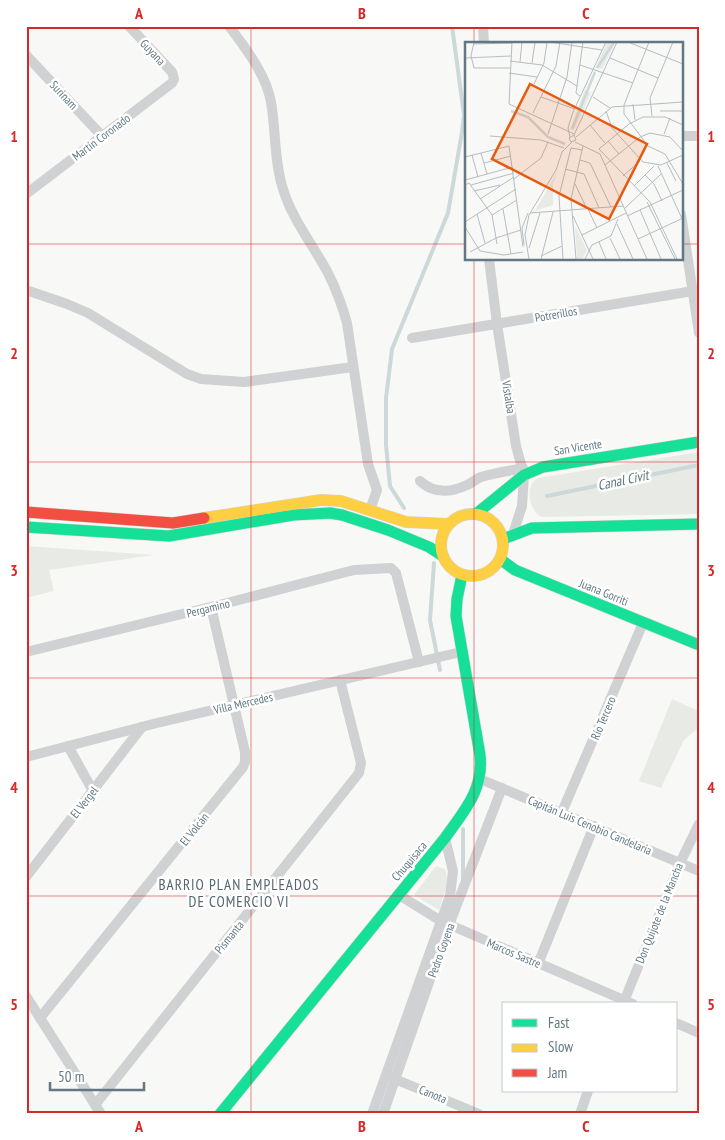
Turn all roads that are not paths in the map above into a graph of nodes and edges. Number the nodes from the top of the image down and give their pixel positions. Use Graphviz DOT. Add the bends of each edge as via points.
graph roads {
  1 [pos="129,26"];
  2 [pos="229,26"];
  3 [pos="483,26"];
  4 [pos="484,42"];
  5 [pos="26,55"];
  6 [pos="174,78"];
  7 [pos="102,136"];
  8 [pos="682,136"];
  9 [pos="699,136"];
  10 [pos="26,194"];
  11 [pos="682,219"];
  12 [pos="489,260"];
  13 [pos="26,290"];
  14 [pos="696,290"];
  15 [pos="497,324"];
  16 [pos="699,333"];
  17 [pos="412,338"];
  18 [pos="352,367"];
  19 [pos="699,442"];
  20 [pos="524,472"];
  21 [pos="420,481"];
  22 [pos="370,510"];
  23 [pos="26,512"];
  24 [pos="476,514"];
  25 [pos="449,524"];
  26 [pos="699,524"];
  27 [pos="26,527"];
  28 [pos="508,536"];
  29 [pos="443,556"];
  30 [pos="500,559"];
  31 [pos="462,576"];
  32 [pos="211,607"];
  33 [pos="643,623"];
  34 [pos="699,646"];
  35 [pos="26,652"];
  36 [pos="461,652"];
  37 [pos="420,662"];
  38 [pos="340,680"];
  39 [pos="234,705"];
  40 [pos="142,727"];
  41 [pos="68,746"];
  42 [pos="26,757"];
  43 [pos="480,779"];
  44 [pos="502,788"];
  45 [pos="93,791"];
  46 [pos="562,812"];
  47 [pos="699,824"];
  48 [pos="594,826"];
  49 [pos="446,838"];
  50 [pos="680,863"];
  51 [pos="699,871"];
  52 [pos="26,877"];
  53 [pos="399,895"];
  54 [pos="445,923"];
  55 [pos="538,964"];
  56 [pos="26,996"];
  57 [pos="627,1002"];
  58 [pos="40,1018"];
  59 [pos="678,1024"];
  60 [pos="699,1033"];
  61 [pos="391,1077"];
  62 [pos="588,1092"];
  63 [pos="98,1109"];
  64 [pos="220,1114"];
  65 [pos="372,1114"];
  66 [pos="383,1114"];
  67 [pos="479,1114"];
  68 [pos="580,1114"];
  1 -- 6 [label="street, Guyana"];
  2 -- 18 [label="street" via="252,56 266,86 271,101 283,190 341,301"];
  3 -- 4 [label="street"];
  5 -- 7 [label="street, Surinam"];
  6 -- 7 [label="street, Martín Coronado" via="172,83"];
  7 -- 10 [label="street, Martín Coronado"];
  8 -- 9 [label="street"];
  11 -- 14 [label="street"];
  12 -- 15 [label="street, Vistalba"];
  13 -- 18 [label="street" via="88,313 187,374 201,379 244,382"];
  14 -- 15 [label="street, Potrerillos"];
  14 -- 16 [label="street"];
  15 -- 17 [label="street, Potrerillos"];
  15 -- 20 [label="street, Vistalba" via="516,446"];
  18 -- 22 [label="street" via="368,464 377,490"];
  19 -- 20 [label="main road, San Vicente"];
  20 -- 21 [label="street, San Vicente" via="479,478 447,492 436,491"];
  20 -- 24 [label="main road, San Vicente"];
  20 -- 28 [label="street, Vistalba" via="522,506"];
  22 -- 23 [label="main road" via="341,501 316,500 173,523"];
  22 -- 25 [label="main road" via="415,523"];
  24 -- 25 [label="main road" via="461,516"];
  24 -- 28 [label="main road" via="494,523"];
  25 -- 29 [label="main road" via="442,539"];
  26 -- 28 [label="main road" via="532,528"];
  27 -- 29 [label="main road" via="169,536 293,515 330,513 388,530"];
  28 -- 30 [label="main road"];
  29 -- 31 [label="main road" via="448,565"];
  30 -- 31 [label="main road" via="486,574"];
  30 -- 33 [label="main road, Juana Gorriti" via="515,570"];
  31 -- 36 [label="main road, Chuquisaca" via="456,616"];
  32 -- 35 [label="street, Pergamino"];
  32 -- 37 [label="street, Pergamino" via="354,570 391,568 396,573"];
  32 -- 39 [label="street, El Volcán"];
  33 -- 34 [label="main road, Juana Gorriti"];
  33 -- 46 [label="street, Río Tercero"];
  36 -- 37 [label="street, Villa Mercedes"];
  36 -- 43 [label="main road, Chuquisaca" via="480,755"];
  37 -- 38 [label="street, Villa Mercedes"];
  38 -- 39 [label="street, Villa Mercedes"];
  38 -- 63 [label="street, Pismanta" via="362,763 359,773"];
  39 -- 40 [label="street, Villa Mercedes"];
  39 -- 58 [label="street, El Volcán" via="245,752 243,767"];
  40 -- 41 [label="street, Villa Mercedes"];
  40 -- 45 [label="street, El Vergel"];
  41 -- 42 [label="street, Villa Mercedes"];
  41 -- 45 [label="street"];
  43 -- 44 [label="street, Capitán Luis Cenobio Candelaria"];
  43 -- 49 [label="main road, Chuquisaca"];
  44 -- 46 [label="street, Capitán Luis Cenobio Candelaria"];
  44 -- 54 [label="street, Pedro Goyena"];
  45 -- 52 [label="street, El Vergel"];
  46 -- 48 [label="street, Capitán Luis Cenobio Candelaria"];
  47 -- 50 [label="street, Don Quijote de la Mancha"];
  48 -- 50 [label="street, Capitán Luis Cenobio Candelaria"];
  48 -- 55 [label="street"];
  49 -- 53 [label="main road, Chuquisaca"];
  49 -- 54 [label="street, Pedro Goyena" via="453,881"];
  50 -- 51 [label="street, Capitán Luis Cenobio Candelaria"];
  50 -- 57 [label="street, Don Quijote de la Mancha"];
  53 -- 54 [label="street, Marcos Sastre"];
  53 -- 64 [label="main road, Chuquisaca"];
  54 -- 55 [label="street, Marcos Sastre"];
  54 -- 61 [label="street, Pedro Goyena"];
  55 -- 57 [label="street, Marcos Sastre"];
  56 -- 58 [label="street"];
  58 -- 63 [label="street"];
  59 -- 60 [label="street"];
  61 -- 65 [label="street, Pedro Goyena"];
  61 -- 66 [label="street, Pedro Goyena"];
  61 -- 67 [label="street, Canota"];
  62 -- 68 [label="street"];
}
